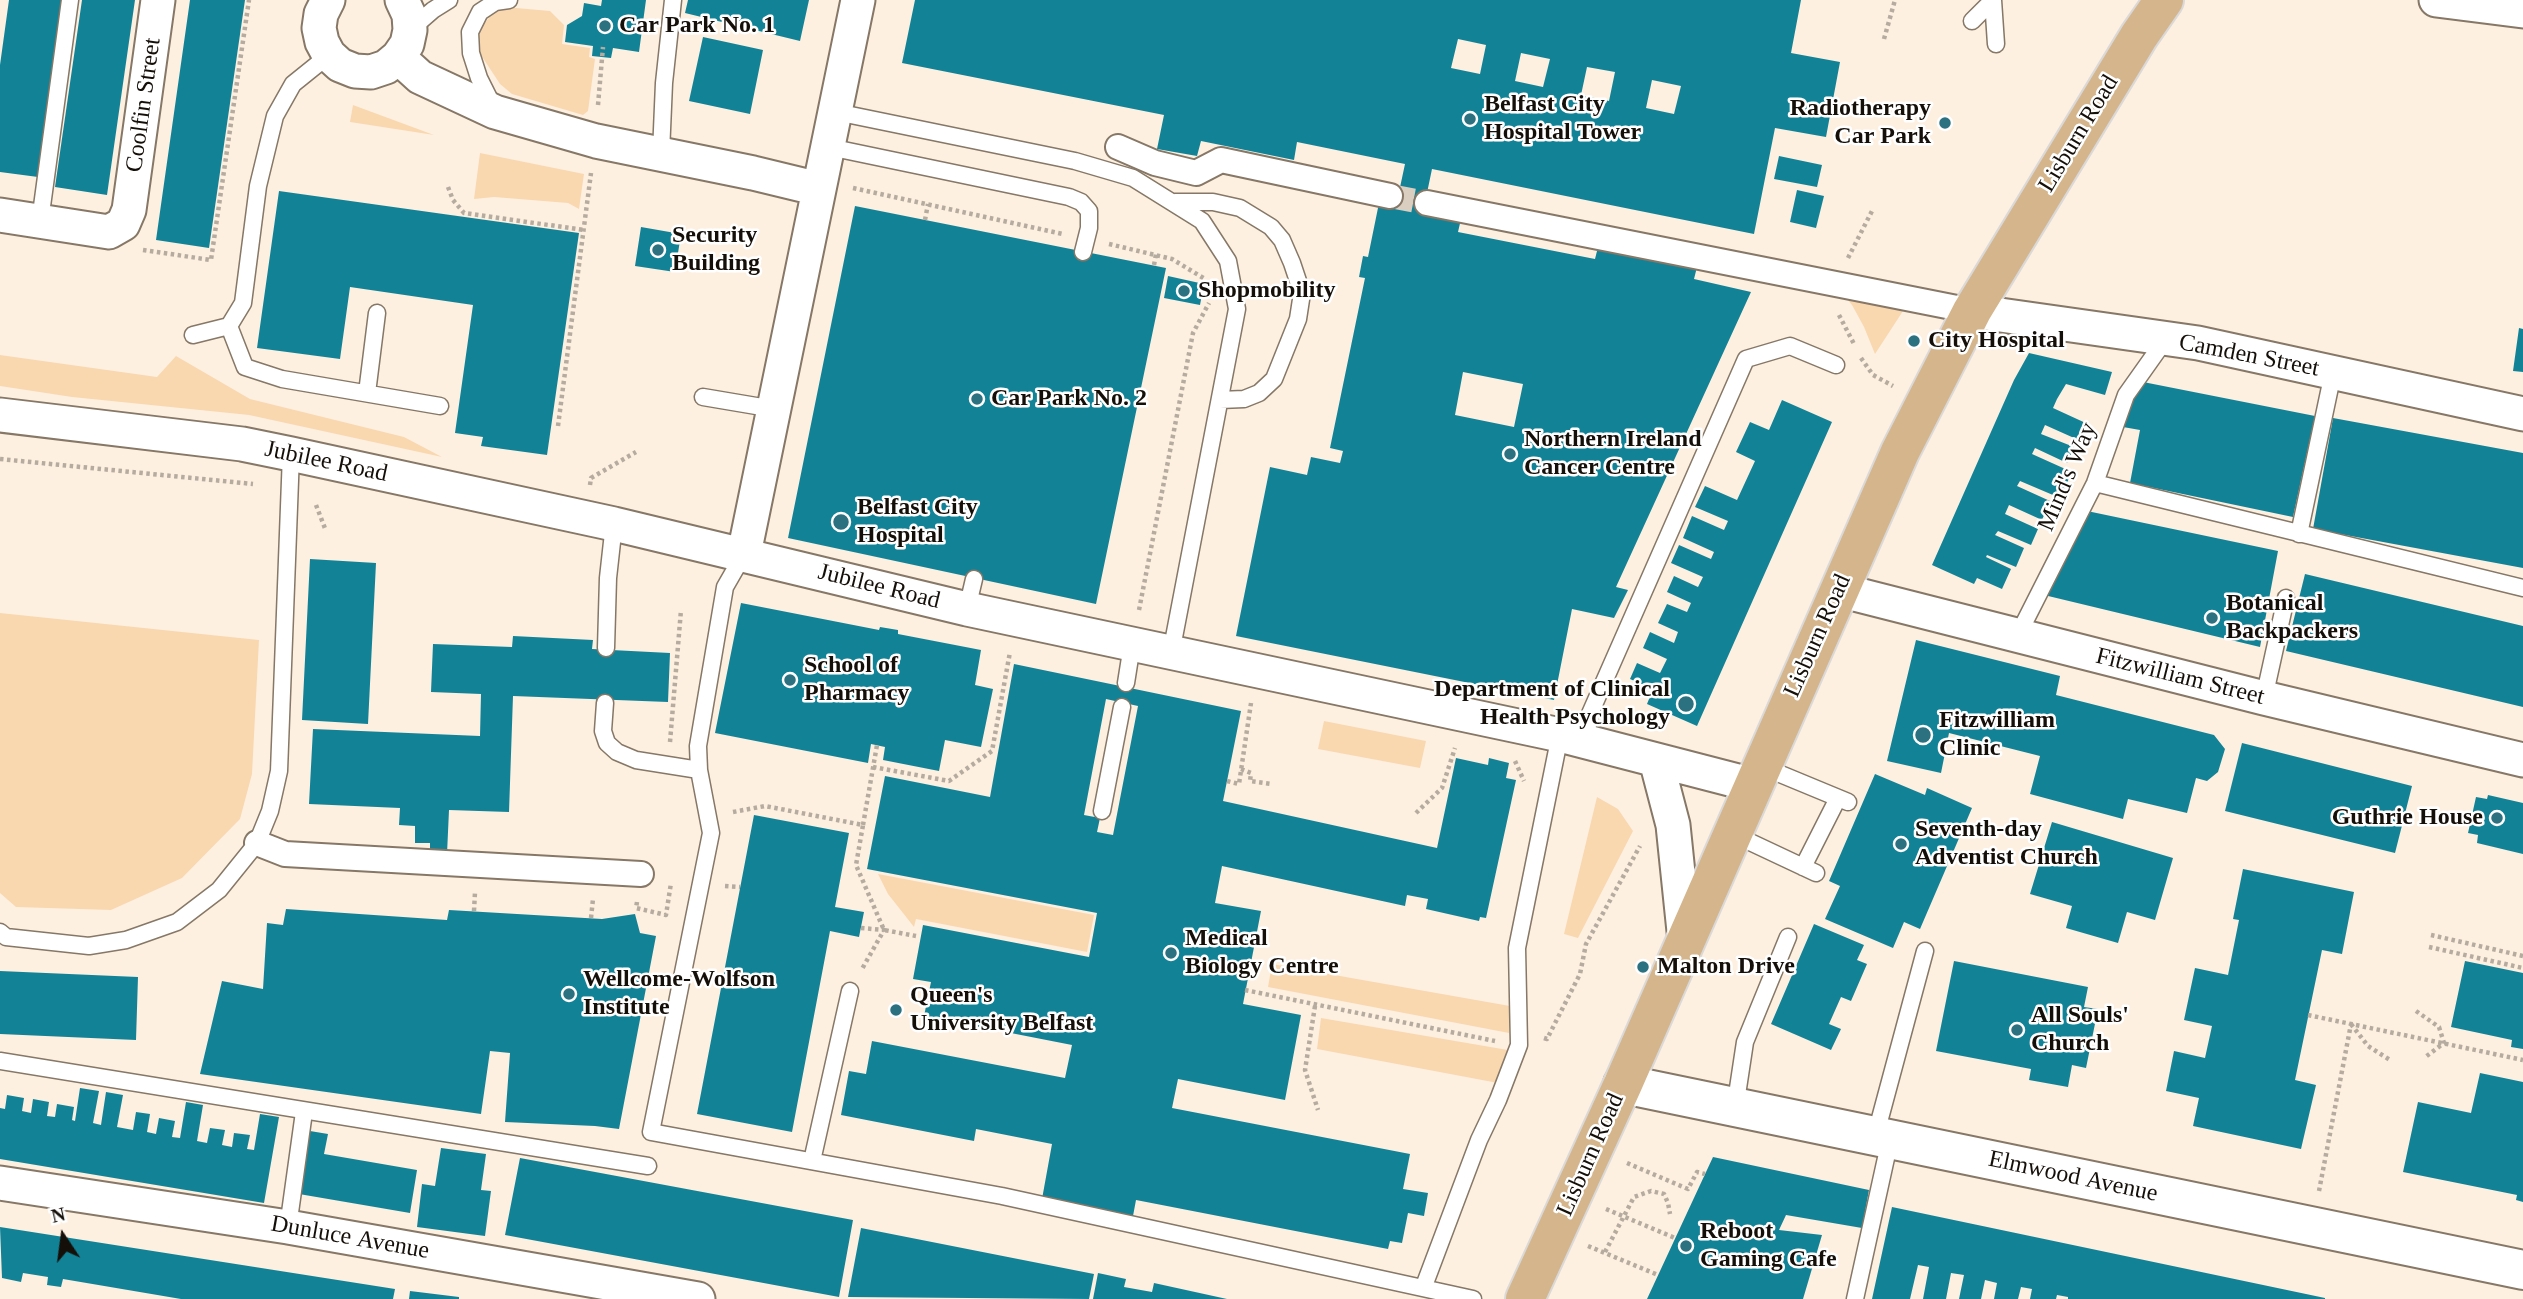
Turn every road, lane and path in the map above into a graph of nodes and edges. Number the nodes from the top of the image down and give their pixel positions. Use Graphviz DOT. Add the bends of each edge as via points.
graph roads {
  1 [pos="70,0"];
  2 [pos="158,0"];
  3 [pos="249,0"];
  4 [pos="328,0"];
  5 [pos="449,0"];
  6 [pos="509,0"];
  7 [pos="673,0"];
  8 [pos="858,0"];
  9 [pos="1895,0"];
  10 [pos="1993,0"];
  11 [pos="2164,0"];
  12 [pos="2436,0"];
  13 [pos="2523,11"];
  14 [pos="1972,21"];
  15 [pos="404,29"];
  16 [pos="1884,39"];
  17 [pos="1996,44"];
  18 [pos="603,47"];
  19 [pos="329,55"];
  20 [pos="495,112"];
  21 [pos="836,112"];
  22 [pos="596,141"];
  23 [pos="829,147"];
  24 [pos="1118,147"];
  25 [pos="661,153"];
  26 [pos="820,185"];
  27 [pos="448,187"];
  28 [pos="1391,196"];
  29 [pos="1175,202"];
  30 [pos="1427,203"];
  31 [pos="928,204"];
  32 [pos="1872,211"];
  33 [pos="0,215"];
  34 [pos="925,220"];
  35 [pos="119,221"];
  36 [pos="40,222"];
  37 [pos="584,230"];
  38 [pos="1085,245"];
  39 [pos="1156,254"];
  40 [pos="1847,260"];
  41 [pos="1154,265"];
  42 [pos="1813,279"];
  43 [pos="1209,281"];
  44 [pos="1211,292"];
  45 [pos="1972,311"];
  46 [pos="377,313"];
  47 [pos="229,326"];
  48 [pos="193,335"];
  49 [pos="2165,340"];
  50 [pos="1836,365"];
  51 [pos="2333,373"];
  52 [pos="366,393"];
  53 [pos="703,397"];
  54 [pos="1220,400"];
  55 [pos="1925,402"];
  56 [pos="440,406"];
  57 [pos="774,409"];
  58 [pos="2523,414"];
  59 [pos="0,415"];
  60 [pos="558,426"];
  61 [pos="636,452"];
  62 [pos="0,459"];
  63 [pos="291,468"];
  64 [pos="2095,483"];
  65 [pos="599,521"];
  66 [pos="2299,534"];
  67 [pos="744,554"];
  68 [pos="2523,588"];
  69 [pos="1839,590"];
  70 [pos="2286,598"];
  71 [pos="681,610"];
  72 [pos="1016,619"];
  73 [pos="2018,635"];
  74 [pos="1132,645"];
  75 [pos="606,648"];
  76 [pos="1171,653"];
  77 [pos="1256,671"];
  78 [pos="1126,684"];
  79 [pos="2264,698"];
  80 [pos="605,703"];
  81 [pos="1122,707"];
  82 [pos="1573,738"];
  83 [pos="877,745"];
  84 [pos="1466,750"];
  85 [pos="1504,758"];
  86 [pos="1656,760"];
  87 [pos="2523,760"];
  88 [pos="669,765"];
  89 [pos="873,767"];
  90 [pos="699,769"];
  91 [pos="1241,769"];
  92 [pos="1757,776"];
  93 [pos="1227,781"];
  94 [pos="1272,784"];
  95 [pos="1525,785"];
  96 [pos="1102,811"];
  97 [pos="1416,813"];
  98 [pos="708,816"];
  99 [pos="863,825"];
  100 [pos="1732,833"];
  101 [pos="257,843"];
  102 [pos="641,874"];
  103 [pos="861,928"];
  104 [pos="884,930"];
  105 [pos="0,932"];
  106 [pos="2431,935"];
  107 [pos="916,936"];
  108 [pos="1788,937"];
  109 [pos="1685,941"];
  110 [pos="2429,947"];
  111 [pos="1925,951"];
  112 [pos="2523,956"];
  113 [pos="2523,968"];
  114 [pos="849,991"];
  115 [pos="1315,1006"];
  116 [pos="2416,1011"];
  117 [pos="2308,1014"];
  118 [pos="2351,1024"];
  119 [pos="2444,1043"];
  120 [pos="2424,1058"];
  121 [pos="2390,1060"];
  122 [pos="2523,1060"];
  123 [pos="0,1061"];
  124 [pos="1623,1084"];
  125 [pos="1735,1108"];
  126 [pos="1318,1110"];
  127 [pos="304,1111"];
  128 [pos="1882,1138"];
  129 [pos="1594,1149"];
  130 [pos="812,1161"];
  131 [pos="648,1166"];
  132 [pos="1705,1174"];
  133 [pos="0,1183"];
  134 [pos="1670,1214"];
  135 [pos="1632,1219"];
  136 [pos="288,1227"];
  137 [pos="2313,1227"];
  138 [pos="1555,1234"];
  139 [pos="1675,1238"];
  140 [pos="1605,1252"];
  141 [pos="2523,1270"];
  142 [pos="1658,1275"];
  143 [pos="1424,1286"];
  144 [pos="698,1299"];
  145 [pos="1473,1299"];
  146 [pos="1525,1299"];
  147 [pos="1855,1299"];
  1 -- 36 [label="lane"];
  2 -- 35 [label="street, Coolfin Street"];
  3 -- 35 [label="path" via="211,260 142,250"];
  4 -- 19 [label="street" via="319,28"];
  5 -- 15 [label="lane"];
  6 -- 20 [label="lane" via="495,2 480,12 470,32 471,53"];
  7 -- 25 [label="lane"];
  8 -- 21 [label="street"];
  9 -- 16 [label="path"];
  10 -- 14 [label="lane"];
  10 -- 17 [label="lane"];
  11 -- 45 [label="main road, Lisburn Road"];
  12 -- 13 [label="street"];
  15 -- 19 [label="street" via="386,67 355,71"];
  15 -- 20 [label="street" via="420,77"];
  18 -- 22 [label="path"];
  19 -- 47 [label="lane" via="293,84 275,116 258,186 243,303"];
  20 -- 22 [label="street"];
  21 -- 23 [label="street"];
  21 -- 29 [label="lane" via="1075,161 1133,178"];
  22 -- 25 [label="street"];
  22 -- 37 [label="path"];
  23 -- 26 [label="street"];
  23 -- 38 [label="lane" via="1069,197 1089,211"];
  24 -- 28 [label="street" via="1196,173 1222,160"];
  25 -- 26 [label="street"];
  26 -- 31 [label="path"];
  26 -- 57 [label="street"];
  27 -- 37 [label="path" via="464,213"];
  29 -- 54 [label="lane" via="1202,220 1228,261 1237,309"];
  29 -- 54 [label="lane" via="1240,208 1271,227 1282,240 1302,293 1298,319 1274,379 1244,399"];
  30 -- 42 [label="street"];
  31 -- 34 [label="path"];
  31 -- 38 [label="path"];
  32 -- 40 [label="path"];
  33 -- 36 [label="street"];
  35 -- 36 [label="street"];
  37 -- 60 [label="path"];
  38 -- 39 [label="path"];
  39 -- 41 [label="path"];
  39 -- 43 [label="path"];
  42 -- 45 [label="street"];
  42 -- 55 [label="path" via="1837,310 1873,375"];
  44 -- 74 [label="path" via="1208,309 1193,334"];
  45 -- 49 [label="street, Camden Street"];
  45 -- 55 [label="main road, Lisburn Road"];
  46 -- 52 [label="lane"];
  47 -- 48 [label="lane"];
  47 -- 52 [label="lane" via="245,367 282,379"];
  49 -- 51 [label="street, Camden Street"];
  49 -- 64 [label="lane, Mind's Way" via="2126,395"];
  50 -- 82 [label="lane" via="1790,346 1746,359 1589,716"];
  51 -- 58 [label="street, Camden Street"];
  51 -- 66 [label="lane"];
  52 -- 56 [label="lane"];
  53 -- 57 [label="lane"];
  54 -- 76 [label="lane"];
  55 -- 69 [label="main road, Lisburn Road"];
  57 -- 67 [label="street"];
  59 -- 63 [label="street, Jubilee Road" via="242,444"];
  61 -- 65 [label="path" via="591,478"];
  62 -- 63 [label="path" via="254,484"];
  63 -- 65 [label="street, Jubilee Road"];
  63 -- 101 [label="lane" via="279,771"];
  64 -- 66 [label="lane"];
  64 -- 73 [label="lane, Mind's Way"];
  65 -- 67 [label="street, Jubilee Road"];
  65 -- 75 [label="lane" via="608,578"];
  66 -- 68 [label="lane"];
  67 -- 72 [label="street, Jubilee Road" via="971,594"];
  67 -- 90 [label="lane" via="724,587 698,746"];
  69 -- 73 [label="street, Fitzwilliam Street"];
  69 -- 92 [label="main road, Lisburn Road"];
  70 -- 79 [label="lane"];
  71 -- 88 [label="path"];
  72 -- 74 [label="street, Jubilee Road"];
  72 -- 89 [label="path" via="992,751 949,781"];
  73 -- 79 [label="street, Fitzwilliam Street"];
  74 -- 76 [label="street, Jubilee Road"];
  74 -- 78 [label="lane"];
  76 -- 77 [label="street, Jubilee Road"];
  77 -- 82 [label="street, Jubilee Road"];
  77 -- 91 [label="path"];
  79 -- 87 [label="street, Fitzwilliam Street"];
  80 -- 88 [label="lane" via="607,743 636,760"];
  81 -- 96 [label="lane"];
  82 -- 86 [label="street, Jubilee Road"];
  82 -- 143 [label="lane" via="1517,948 1519,1045"];
  83 -- 89 [label="path"];
  84 -- 97 [label="path" via="1453,748 1442,788"];
  85 -- 95 [label="path" via="1516,761"];
  86 -- 92 [label="street, Jubilee Road"];
  86 -- 109 [label="street" via="1673,825"];
  88 -- 90 [label="lane"];
  89 -- 99 [label="path"];
  90 -- 98 [label="lane"];
  91 -- 93 [label="path" via="1239,784"];
  91 -- 94 [label="path" via="1251,773 1250,780"];
  92 -- 100 [label="main road, Lisburn Road"];
  92 -- 100 [label="lane" via="1843,800 1809,870"];
  98 -- 99 [label="path" via="765,806"];
  98 -- 130 [label="lane" via="711,833 651,1132"];
  99 -- 104 [label="path" via="856,865"];
  100 -- 109 [label="main road, Lisburn Road"];
  101 -- 102 [label="street" via="285,854"];
  101 -- 105 [label="lane" via="219,890 177,922 126,940 89,946 6,937"];
  103 -- 104 [label="path"];
  104 -- 107 [label="path"];
  104 -- 114 [label="path"];
  106 -- 112 [label="path"];
  108 -- 125 [label="lane" via="1745,1042"];
  109 -- 124 [label="main road, Lisburn Road"];
  110 -- 113 [label="path"];
  111 -- 128 [label="lane"];
  114 -- 130 [label="lane"];
  115 -- 126 [label="path" via="1305,1070"];
  116 -- 119 [label="path" via="2439,1027"];
  117 -- 118 [label="path"];
  118 -- 119 [label="path"];
  118 -- 121 [label="path" via="2368,1046"];
  118 -- 137 [label="path"];
  119 -- 120 [label="path"];
  119 -- 122 [label="path"];
  123 -- 127 [label="lane"];
  124 -- 125 [label="street, Elmwood Avenue"];
  124 -- 129 [label="main road, Lisburn Road"];
  125 -- 128 [label="street, Elmwood Avenue"];
  127 -- 131 [label="lane"];
  127 -- 136 [label="lane"];
  128 -- 137 [label="street, Elmwood Avenue"];
  128 -- 147 [label="lane"];
  129 -- 132 [label="path" via="1688,1189 1697,1172"];
  129 -- 138 [label="main road, Lisburn Road"];
  130 -- 143 [label="lane" via="1002,1196"];
  133 -- 136 [label="street, Dunluce Avenue"];
  134 -- 140 [label="path" via="1664,1194 1651,1191 1634,1197"];
  135 -- 139 [label="path"];
  136 -- 144 [label="street, Dunluce Avenue"];
  137 -- 141 [label="street, Elmwood Avenue"];
  138 -- 140 [label="path"];
  138 -- 146 [label="main road, Lisburn Road"];
  140 -- 142 [label="path"];
  143 -- 145 [label="lane"];
}
